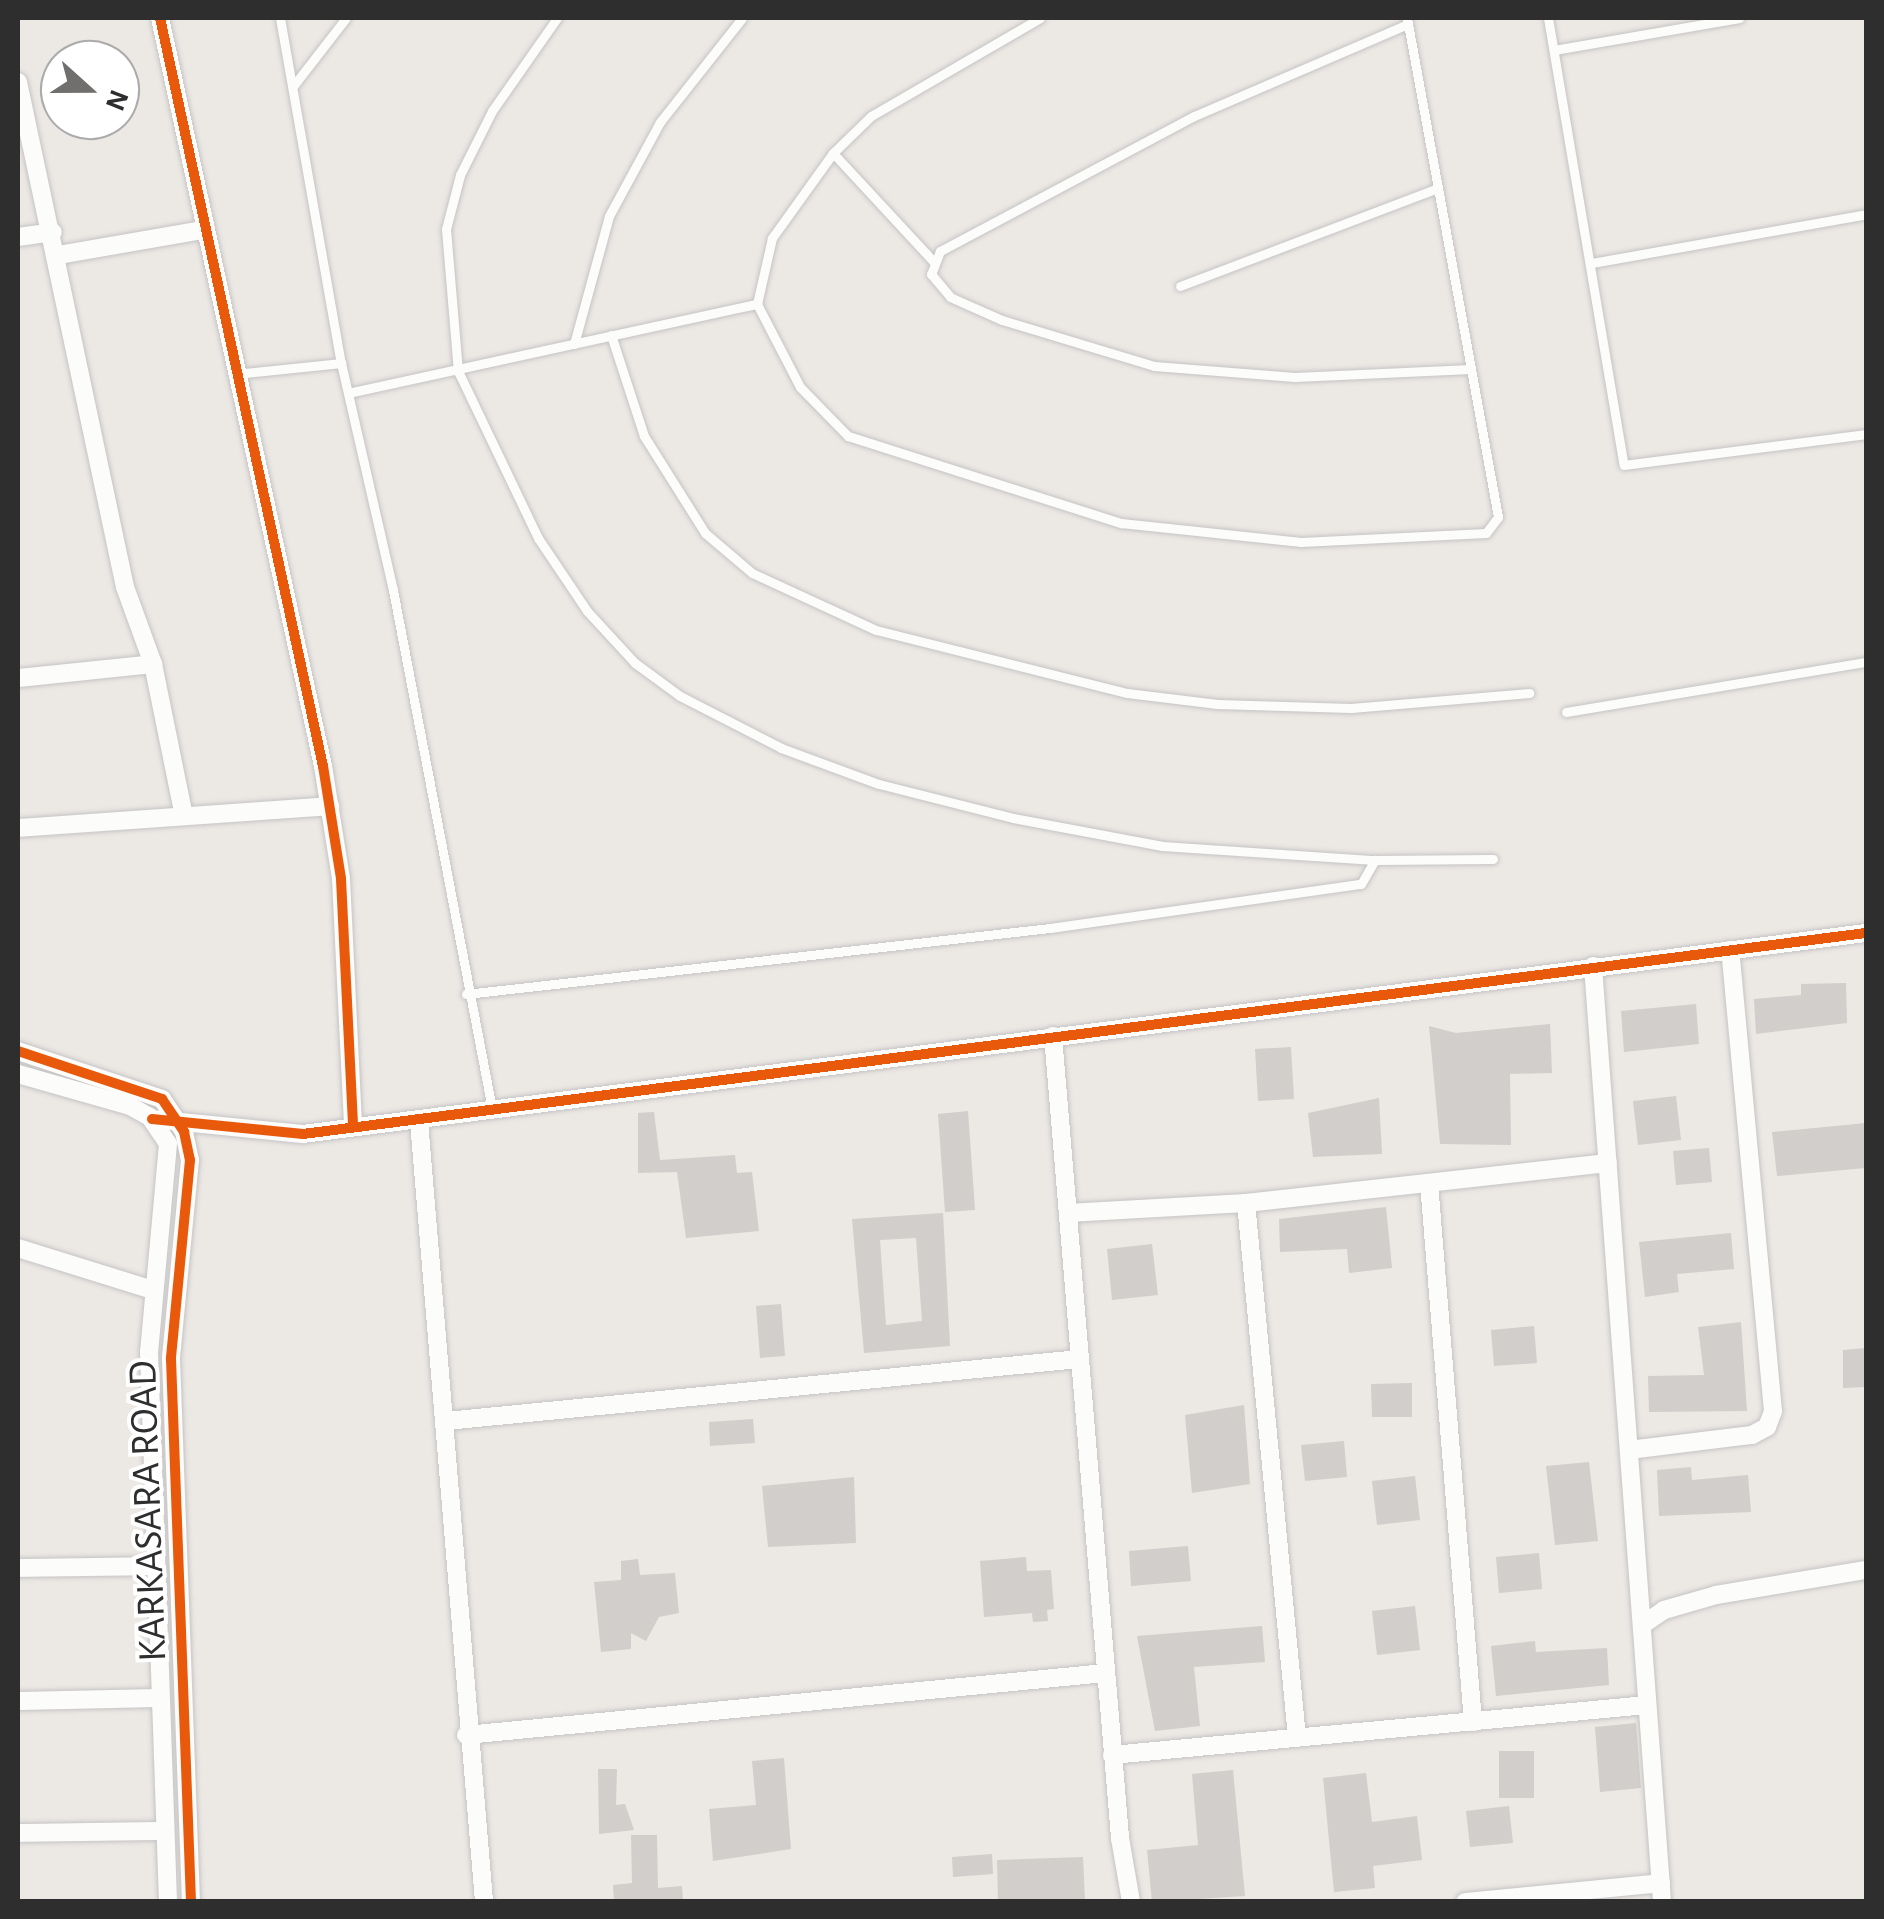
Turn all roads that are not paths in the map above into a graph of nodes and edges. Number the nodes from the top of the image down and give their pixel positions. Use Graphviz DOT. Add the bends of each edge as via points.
graph roads {
  1 [pos="160,18"];
  2 [pos="280,18"];
  3 [pos="346,18"];
  4 [pos="557,18"];
  5 [pos="742,18"];
  6 [pos="1040,18"];
  7 [pos="1548,18"];
  8 [pos="1738,18"];
  9 [pos="1407,21"];
  10 [pos="1554,50"];
  11 [pos="294,86"];
  12 [pos="18,88"];
  13 [pos="832,152"];
  14 [pos="1438,188"];
  15 [pos="1866,214"];
  16 [pos="203,230"];
  17 [pos="53,232"];
  18 [pos="18,238"];
  19 [pos="58,255"];
  20 [pos="933,261"];
  21 [pos="1592,263"];
  22 [pos="1180,286"];
  23 [pos="758,304"];
  24 [pos="611,336"];
  25 [pos="574,344"];
  26 [pos="341,363"];
  27 [pos="1471,369"];
  28 [pos="458,371"];
  29 [pos="235,374"];
  30 [pos="348,393"];
  31 [pos="1866,434"];
  32 [pos="1866,662"];
  33 [pos="153,664"];
  34 [pos="18,678"];
  35 [pos="1528,693"];
  36 [pos="1566,712"];
  37 [pos="330,806"];
  38 [pos="184,816"];
  39 [pos="18,828"];
  40 [pos="1494,859"];
  41 [pos="1375,860"];
  42 [pos="1866,933"];
  43 [pos="1730,950"];
  44 [pos="1593,966"];
  45 [pos="466,994"];
  46 [pos="1052,1036"];
  47 [pos="18,1052"];
  48 [pos="18,1074"];
  49 [pos="493,1112"];
  50 [pos="152,1119"];
  51 [pos="178,1121"];
  52 [pos="419,1121"];
  53 [pos="353,1128"];
  54 [pos="1608,1163"];
  55 [pos="1429,1183"];
  56 [pos="1246,1203"];
  57 [pos="1068,1213"];
  58 [pos="18,1248"];
  59 [pos="153,1290"];
  60 [pos="1080,1359"];
  61 [pos="446,1421"];
  62 [pos="1629,1450"];
  63 [pos="156,1566"];
  64 [pos="18,1568"];
  65 [pos="1866,1570"];
  66 [pos="1642,1626"];
  67 [pos="1105,1673"];
  68 [pos="160,1698"];
  69 [pos="18,1700"];
  70 [pos="1648,1704"];
  71 [pos="1473,1722"];
  72 [pos="466,1736"];
  73 [pos="1296,1738"];
  74 [pos="1112,1755"];
  75 [pos="165,1830"];
  76 [pos="18,1833"];
  77 [pos="1662,1892"];
  78 [pos="168,1902"];
  79 [pos="191,1902"];
  80 [pos="484,1902"];
  81 [pos="1131,1902"];
  82 [pos="1465,1902"];
  1 -- 16 [label="street"];
  2 -- 11 [label="lane"];
  3 -- 11 [label="lane"];
  4 -- 28 [label="lane" via="492,111 460,175 446,229"];
  5 -- 25 [label="lane" via="660,122 609,216"];
  6 -- 13 [label="lane" via="872,116"];
  7 -- 10 [label="lane"];
  8 -- 10 [label="lane"];
  9 -- 14 [label="lane"];
  9 -- 20 [label="lane" via="1194,116 940,251"];
  10 -- 21 [label="lane"];
  11 -- 26 [label="lane"];
  12 -- 17 [label="street"];
  13 -- 20 [label="lane"];
  13 -- 23 [label="lane" via="772,238"];
  14 -- 22 [label="lane"];
  14 -- 27 [label="lane"];
  15 -- 21 [label="lane"];
  16 -- 19 [label="street"];
  16 -- 29 [label="street"];
  17 -- 18 [label="street"];
  17 -- 19 [label="street"];
  19 -- 33 [label="street" via="125,587"];
  20 -- 27 [label="lane" via="932,274 950,296 1127,360 1295,377"];
  21 -- 31 [label="lane" via="1624,466"];
  23 -- 24 [label="lane"];
  23 -- 27 [label="lane" via="800,387 848,436 1121,523 1301,542 1486,533 1495,526"];
  24 -- 25 [label="lane"];
  24 -- 35 [label="lane" via="644,436 705,534 752,573 876,630 1127,693 1218,704 1352,708"];
  25 -- 28 [label="lane"];
  26 -- 29 [label="lane"];
  26 -- 30 [label="lane"];
  28 -- 30 [label="lane"];
  28 -- 41 [label="lane" via="538,538 587,612 636,663 730,724 879,784 1012,818 1162,846"];
  29 -- 37 [label="street"];
  30 -- 45 [label="lane" via="393,590"];
  32 -- 36 [label="lane"];
  33 -- 34 [label="street"];
  33 -- 38 [label="street"];
  37 -- 38 [label="street"];
  37 -- 53 [label="street" via="341,879"];
  38 -- 39 [label="street"];
  40 -- 41 [label="lane"];
  41 -- 45 [label="lane" via="1361,884 1011,933"];
  42 -- 43 [label="street"];
  43 -- 44 [label="street"];
  43 -- 62 [label="street" via="1774,1411 1768,1426 1752,1436"];
  44 -- 46 [label="street"];
  44 -- 54 [label="street"];
  45 -- 49 [label="lane"];
  46 -- 49 [label="street"];
  46 -- 57 [label="street"];
  47 -- 51 [label="street" via="140,1087 162,1099"];
  48 -- 50 [label="street"];
  49 -- 52 [label="street"];
  50 -- 51 [label="street"];
  50 -- 59 [label="street, KARKASARA ROAD" via="168,1144 170,1162"];
  51 -- 53 [label="street" via="303,1134"];
  51 -- 79 [label="street, KARKASARA ROAD" via="190,1160 171,1359"];
  52 -- 53 [label="street"];
  52 -- 61 [label="street"];
  54 -- 55 [label="street"];
  54 -- 62 [label="street"];
  55 -- 56 [label="street"];
  55 -- 71 [label="street"];
  56 -- 57 [label="street"];
  56 -- 73 [label="street"];
  57 -- 60 [label="street"];
  58 -- 59 [label="street"];
  59 -- 63 [label="street, KARKASARA ROAD"];
  60 -- 61 [label="street"];
  60 -- 67 [label="street"];
  61 -- 72 [label="street"];
  62 -- 66 [label="street"];
  63 -- 64 [label="street"];
  63 -- 68 [label="street, KARKASARA ROAD"];
  65 -- 66 [label="street" via="1716,1594 1664,1610"];
  66 -- 70 [label="street"];
  67 -- 72 [label="street"];
  67 -- 74 [label="street"];
  68 -- 69 [label="street"];
  68 -- 75 [label="street, KARKASARA ROAD"];
  70 -- 71 [label="street"];
  70 -- 77 [label="street"];
  71 -- 73 [label="street"];
  72 -- 80 [label="street"];
  73 -- 74 [label="street"];
  74 -- 81 [label="street"];
  75 -- 76 [label="street"];
  75 -- 78 [label="street, KARKASARA ROAD"];
  77 -- 82 [label="street"];
}
